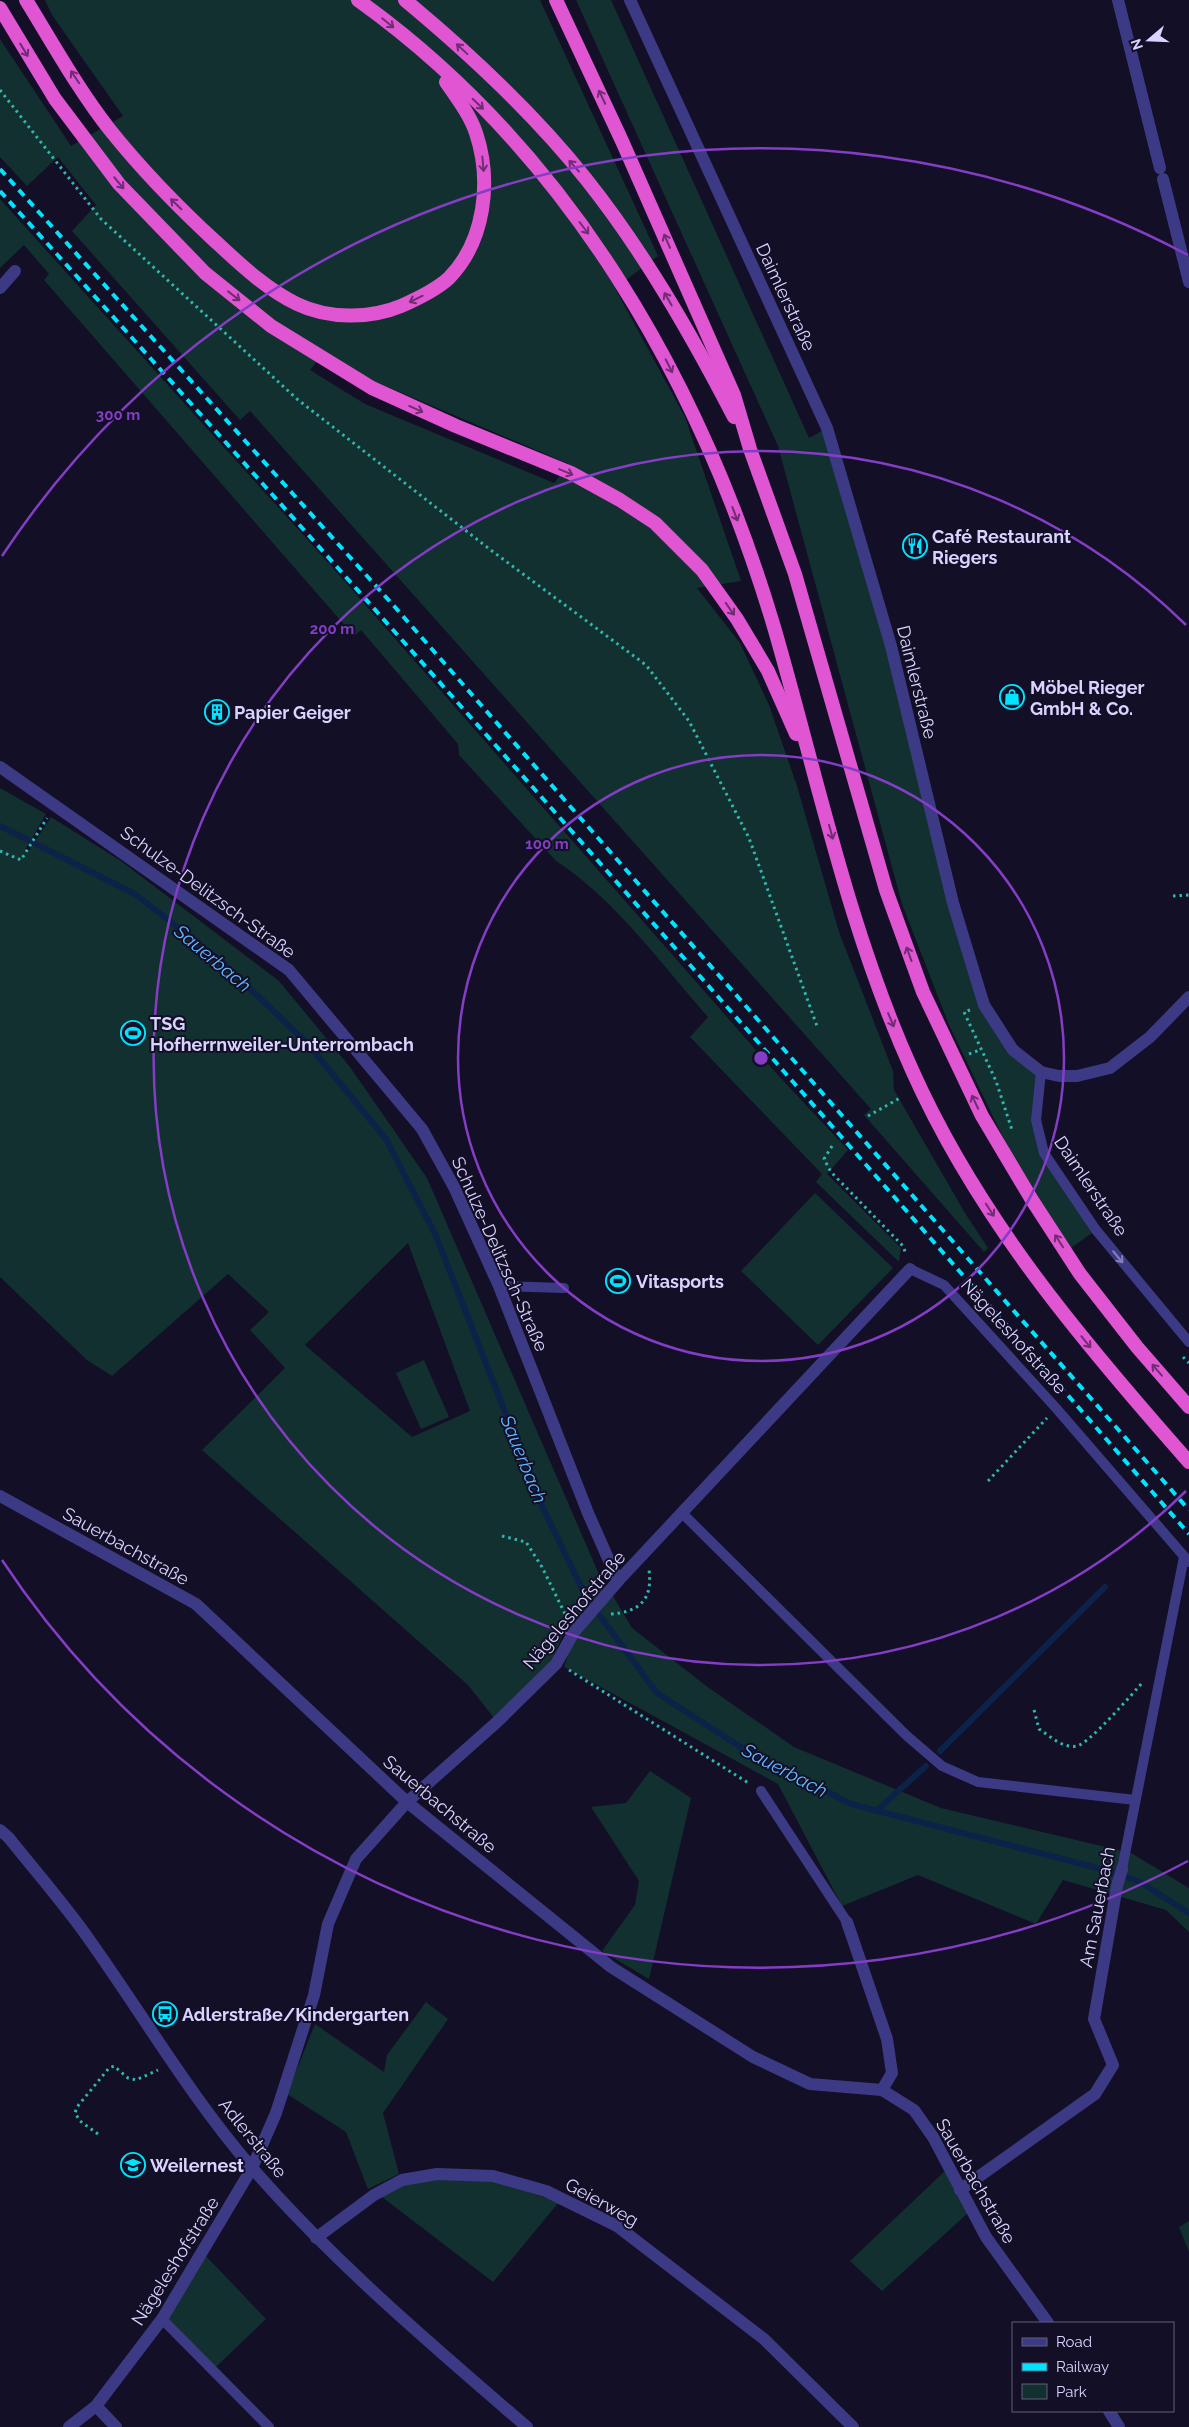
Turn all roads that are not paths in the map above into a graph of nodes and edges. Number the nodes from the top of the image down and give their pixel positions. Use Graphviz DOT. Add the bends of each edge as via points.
graph roads {
  1 [pos="26,0"];
  2 [pos="358,0"];
  3 [pos="405,0"];
  4 [pos="556,0"];
  5 [pos="630,0"];
  6 [pos="1118,0"];
  7 [pos="0,8"];
  8 [pos="418,47"];
  9 [pos="15,271"];
  10 [pos="1189,282"];
  11 [pos="0,288"];
  12 [pos="750,449"];
  13 [pos="0,767"];
  14 [pos="817,785"];
  15 [pos="1189,997"];
  16 [pos="1041,1072"];
  17 [pos="910,1269"];
  18 [pos="499,1286"];
  19 [pos="564,1288"];
  20 [pos="1189,1342"];
  21 [pos="1189,1407"];
  22 [pos="1189,1462"];
  23 [pos="0,1496"];
  24 [pos="682,1513"];
  25 [pos="1187,1559"];
  26 [pos="618,1581"];
  27 [pos="761,1791"];
  28 [pos="1135,1800"];
  29 [pos="407,1802"];
  30 [pos="0,1830"];
  31 [pos="1122,1869"];
  32 [pos="847,1922"];
  33 [pos="882,2090"];
  34 [pos="252,2168"];
  35 [pos="960,2190"];
  36 [pos="316,2238"];
  37 [pos="162,2319"];
  38 [pos="1047,2322"];
  39 [pos="96,2406"];
  40 [pos="1110,2412"];
  41 [pos="69,2427"];
  42 [pos="116,2427"];
  43 [pos="269,2427"];
  44 [pos="527,2427"];
  45 [pos="853,2427"];
  46 [pos="1119,2427"];
  8 -- 1 [label="highway, one-way" via="459,100 476,131 482,155 483,214 470,248 449,278 420,298 390,310 361,316 326,313 298,304 258,280 160,188 109,128"];
  2 -- 8 [label="highway, one-way"];
  12 -- 3 [label="highway, one-way" via="658,280 586,179 509,93"];
  12 -- 4 [label="highway, one-way" via="734,395"];
  5 -- 16 [label="street, Daimlerstraße" via="827,428 891,646 953,903 984,1004 1013,1050"];
  6 -- 10 [label="street"];
  7 -- 14 [label="highway, one-way" via="55,99 119,184 205,273 264,320 372,388 571,473 655,523 702,570 737,619 768,671"];
  8 -- 14 [label="highway, one-way" via="537,166 619,278 657,341 692,410 746,543 773,624"];
  9 -- 11 [label="street"];
  21 -- 12 [label="highway, one-way" via="1080,1274 1032,1200 982,1116 923,992 886,890 795,574"];
  13 -- 18 [label="street, Schulze-Delitzsch-Straße" via="289,970 422,1129 454,1187"];
  14 -- 22 [label="highway, one-way" via="882,1000 913,1073 963,1170 1033,1276 1117,1381"];
  15 -- 16 [label="street" via="1150,1037 1110,1068 1077,1076"];
  16 -- 20 [label="lane, Daimlerstraße, one-way" via="1036,1120 1044,1153 1096,1230"];
  17 -- 24 [label="street, Nägeleshofstraße"];
  17 -- 25 [label="lane, Nägeleshofstraße" via="944,1285"];
  18 -- 19 [label="lane"];
  18 -- 26 [label="street, Schulze-Delitzsch-Straße"];
  23 -- 29 [label="street, Sauerbachstraße" via="196,1604"];
  24 -- 26 [label="street, Nägeleshofstraße"];
  24 -- 28 [label="lane" via="907,1736 942,1766 978,1782"];
  25 -- 28 [label="lane, Am Sauerbach"];
  26 -- 29 [label="street, Nägeleshofstraße" via="575,1630 556,1664"];
  27 -- 32 [label="lane"];
  28 -- 31 [label="lane, Am Sauerbach"];
  29 -- 33 [label="street, Sauerbachstraße" via="611,1967 753,2057 810,2084"];
  29 -- 34 [label="street, Nägeleshofstraße" via="356,1859 332,1916 314,1995 276,2113"];
  30 -- 34 [label="street, Adlerstraße" via="81,1928 170,2059"];
  31 -- 35 [label="street, Am Sauerbach" via="1094,2019 1113,2064 1095,2094"];
  32 -- 33 [label="street" via="887,2039 892,2074"];
  33 -- 35 [label="street, Sauerbachstraße" via="914,2110 933,2137"];
  34 -- 36 [label="street, Adlerstraße"];
  34 -- 37 [label="street, Nägeleshofstraße"];
  35 -- 38 [label="street, Sauerbachstraße" via="986,2237"];
  36 -- 44 [label="street, Adlerstraße" via="382,2302"];
  36 -- 45 [label="street, Geierweg" via="374,2195 402,2180 437,2174 493,2176 546,2191 617,2226 764,2339"];
  37 -- 39 [label="street, Nägeleshofstraße"];
  37 -- 43 [label="lane"];
  39 -- 41 [label="street, Nägeleshofstraße"];
  39 -- 42 [label="street"];
  40 -- 46 [label="street"];
}
